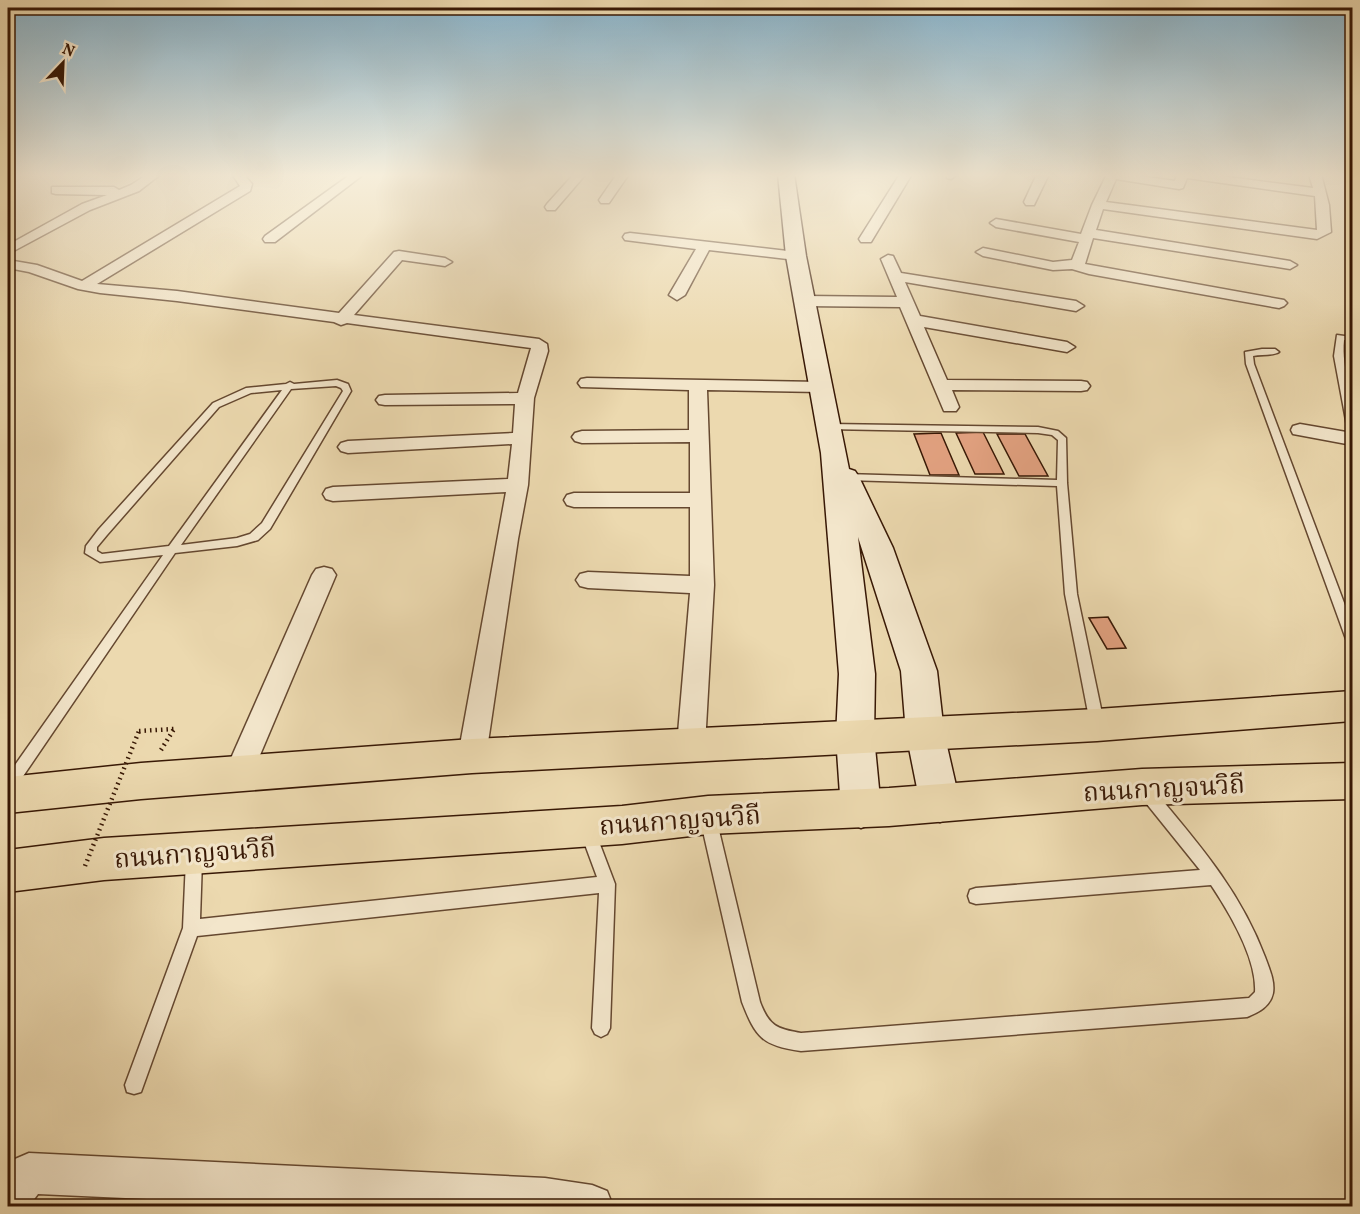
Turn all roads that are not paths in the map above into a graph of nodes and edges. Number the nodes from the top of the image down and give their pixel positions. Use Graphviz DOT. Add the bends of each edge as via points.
graph roads {
  1 [pos="43,231"];
  2 [pos="174,231"];
  3 [pos="281,231"];
  4 [pos="793,231"];
  5 [pos="871,231"];
  6 [pos="1050,231"];
  7 [pos="1089,231"];
  8 [pos="1285,231"];
  9 [pos="1324,231"];
  10 [pos="1087,236"];
  11 [pos="630,237"];
  12 [pos="270,239"];
  13 [pos="866,239"];
  14 [pos="704,246"];
  15 [pos="8,250"];
  16 [pos="982,252"];
  17 [pos="796,256"];
  18 [pos="888,260"];
  19 [pos="445,262"];
  20 [pos="8,264"];
  21 [pos="1076,264"];
  22 [pos="1290,265"];
  23 [pos="895,276"];
  24 [pos="83,285"];
  25 [pos="677,295"];
  26 [pos="804,301"];
  27 [pos="905,302"];
  28 [pos="1279,303"];
  29 [pos="1076,306"];
  30 [pos="341,320"];
  31 [pos="913,320"];
  32 [pos="1353,339"];
  33 [pos="1067,346"];
  34 [pos="1275,352"];
  35 [pos="587,383"];
  36 [pos="290,385"];
  37 [pos="698,385"];
  38 [pos="940,385"];
  39 [pos="1081,386"];
  40 [pos="821,387"];
  41 [pos="525,398"];
  42 [pos="385,400"];
  43 [pos="950,407"];
  44 [pos="1353,426"];
  45 [pos="1300,430"];
  46 [pos="699,436"];
  47 [pos="582,437"];
  48 [pos="522,438"];
  49 [pos="1353,439"];
  50 [pos="348,447"];
  51 [pos="836,452"];
  52 [pos="1062,483"];
  53 [pos="518,485"];
  54 [pos="333,494"];
  55 [pos="574,500"];
  56 [pos="700,500"];
  57 [pos="171,551"];
  58 [pos="324,575"];
  59 [pos="588,580"];
  60 [pos="702,585"];
  61 [pos="1353,639"];
  62 [pos="1353,706"];
  63 [pos="1097,725"];
  64 [pos="925,733"];
  65 [pos="855,737"];
  66 [pos="691,745"];
  67 [pos="472,756"];
  68 [pos="238,774"];
  69 [pos="1353,781"];
  70 [pos="8,786"];
  71 [pos="1142,787"];
  72 [pos="8,795"];
  73 [pos="940,803"];
  74 [pos="861,809"];
  75 [pos="708,815"];
  76 [pos="586,827"];
  77 [pos="194,853"];
  78 [pos="8,870"];
  79 [pos="1215,877"];
  80 [pos="607,884"];
  81 [pos="976,897"];
  82 [pos="191,928"];
  83 [pos="601,1028"];
  84 [pos="134,1085"];
  85 [pos="8,1206"];
  86 [pos="592,1206"];
  1 -- 15 [label="street"];
  2 -- 24 [label="street"];
  3 -- 12 [label="street"];
  4 -- 17 [label="main road"];
  5 -- 13 [label="street"];
  6 -- 10 [label="street"];
  7 -- 10 [label="street"];
  8 -- 9 [label="street" via="1317,235"];
  10 -- 21 [label="street"];
  10 -- 22 [label="street"];
  11 -- 14 [label="street"];
  14 -- 17 [label="street"];
  14 -- 25 [label="street"];
  16 -- 21 [label="street" via="1053,266"];
  17 -- 26 [label="main road"];
  18 -- 23 [label="street"];
  19 -- 30 [label="street" via="399,255"];
  20 -- 24 [label="street"];
  21 -- 28 [label="street" via="1089,270"];
  23 -- 27 [label="street"];
  23 -- 29 [label="street"];
  24 -- 30 [label="street"];
  26 -- 27 [label="street"];
  26 -- 40 [label="main road"];
  27 -- 31 [label="street"];
  30 -- 41 [label="street" via="537,343 540,351"];
  31 -- 33 [label="street"];
  31 -- 38 [label="street"];
  32 -- 44 [label="lane" via="1341,337 1338,356"];
  34 -- 61 [label="lane" via="1248,354 1250,364"];
  35 -- 37 [label="street"];
  36 -- 57 [label="lane"];
  36 -- 57 [label="lane" via="337,383 347,391 266,526 254,537 237,542"];
  36 -- 57 [label="lane" via="249,390 216,405 103,532 91,553 100,558"];
  37 -- 40 [label="street"];
  37 -- 46 [label="street"];
  38 -- 39 [label="street"];
  38 -- 43 [label="street"];
  40 -- 51 [label="main road"];
  41 -- 42 [label="street"];
  41 -- 48 [label="street"];
  45 -- 49 [label="street"];
  46 -- 47 [label="street"];
  46 -- 56 [label="street"];
  48 -- 50 [label="street"];
  48 -- 53 [label="street"];
  51 -- 52 [label="lane"];
  51 -- 52 [label="lane" via="1049,431 1063,440"];
  51 -- 64 [label="main road" via="878,548 919,670"];
  51 -- 65 [label="main road" via="857,674"];
  52 -- 63 [label="lane" via="1071,594"];
  53 -- 54 [label="street"];
  53 -- 67 [label="street"];
  55 -- 56 [label="street"];
  56 -- 60 [label="street"];
  57 -- 70 [label="lane"];
  58 -- 68 [label="street"];
  59 -- 60 [label="street"];
  60 -- 66 [label="street"];
  62 -- 63 [label="main road"];
  63 -- 64 [label="main road"];
  64 -- 65 [label="main road"];
  64 -- 73 [label="main road"];
  65 -- 66 [label="main road"];
  65 -- 74 [label="main road"];
  66 -- 67 [label="main road"];
  67 -- 68 [label="main road"];
  68 -- 72 [label="main road"];
  69 -- 71 [label="main road, ถนนกาญจนวิถี"];
  71 -- 73 [label="main road, ถนนกาญจนวิถี"];
  71 -- 79 [label="lane"];
  73 -- 74 [label="main road, ถนนกาญจนวิถี"];
  74 -- 75 [label="main road, ถนนกาญจนวิถี"];
  75 -- 76 [label="main road, ถนนกาญจนวิถี"];
  75 -- 79 [label="lane" via="751,1002 761,1027 780,1039 801,1042 1247,1008 1258,1004 1265,992 1262,972 1252,944"];
  76 -- 77 [label="main road, ถนนกาญจนวิถี"];
  76 -- 80 [label="lane"];
  77 -- 78 [label="main road, ถนนกาญจนวิถี"];
  77 -- 82 [label="lane"];
  79 -- 81 [label="lane"];
  80 -- 82 [label="lane"];
  80 -- 83 [label="lane"];
  82 -- 84 [label="lane"];
  85 -- 86 [label="street" via="29,1173 545,1198"];
}
